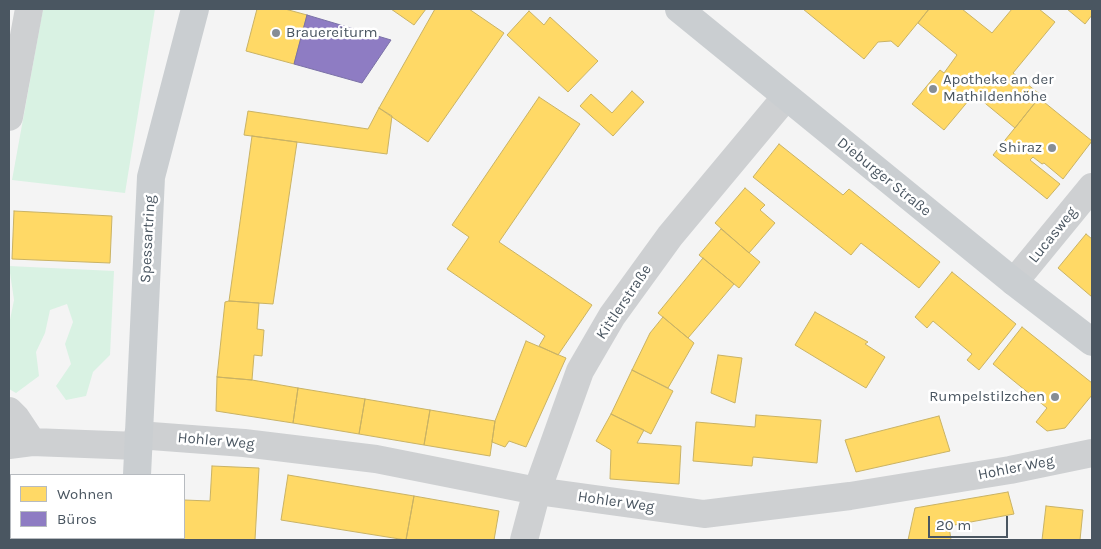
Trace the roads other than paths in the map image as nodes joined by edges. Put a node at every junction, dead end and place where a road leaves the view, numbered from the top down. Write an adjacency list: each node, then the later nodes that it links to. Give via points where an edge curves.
1 (29, 9): 5 (street)
2 (195, 9): 10 (main road, Spessartring, via 152,177)
3 (679, 9): 4 (main road, Dieburger Straße)
4 (785, 98): 7 (main road, Dieburger Straße); 14 (street, Kittlerstraße, via 670,236 612,316 580,371)
5 (9, 117)
6 (1092, 187): 7 (street, Lucasweg)
7 (1014, 282): 8 (main road, Dieburger Straße)
8 (1092, 342)
9 (9, 411): 11 (street, via 16,418)
10 (138, 440): 11 (street, Hohler Weg); 13 (main road, Spessartring); 14 (street, Hohler Weg, via 244,443 376,460)
11 (20, 444)
12 (1092, 453): 14 (street, Hohler Weg, via 850,496 704,514)
13 (137, 474)
14 (537, 491): 15 (street, Kittlerstraße)
15 (524, 540)

